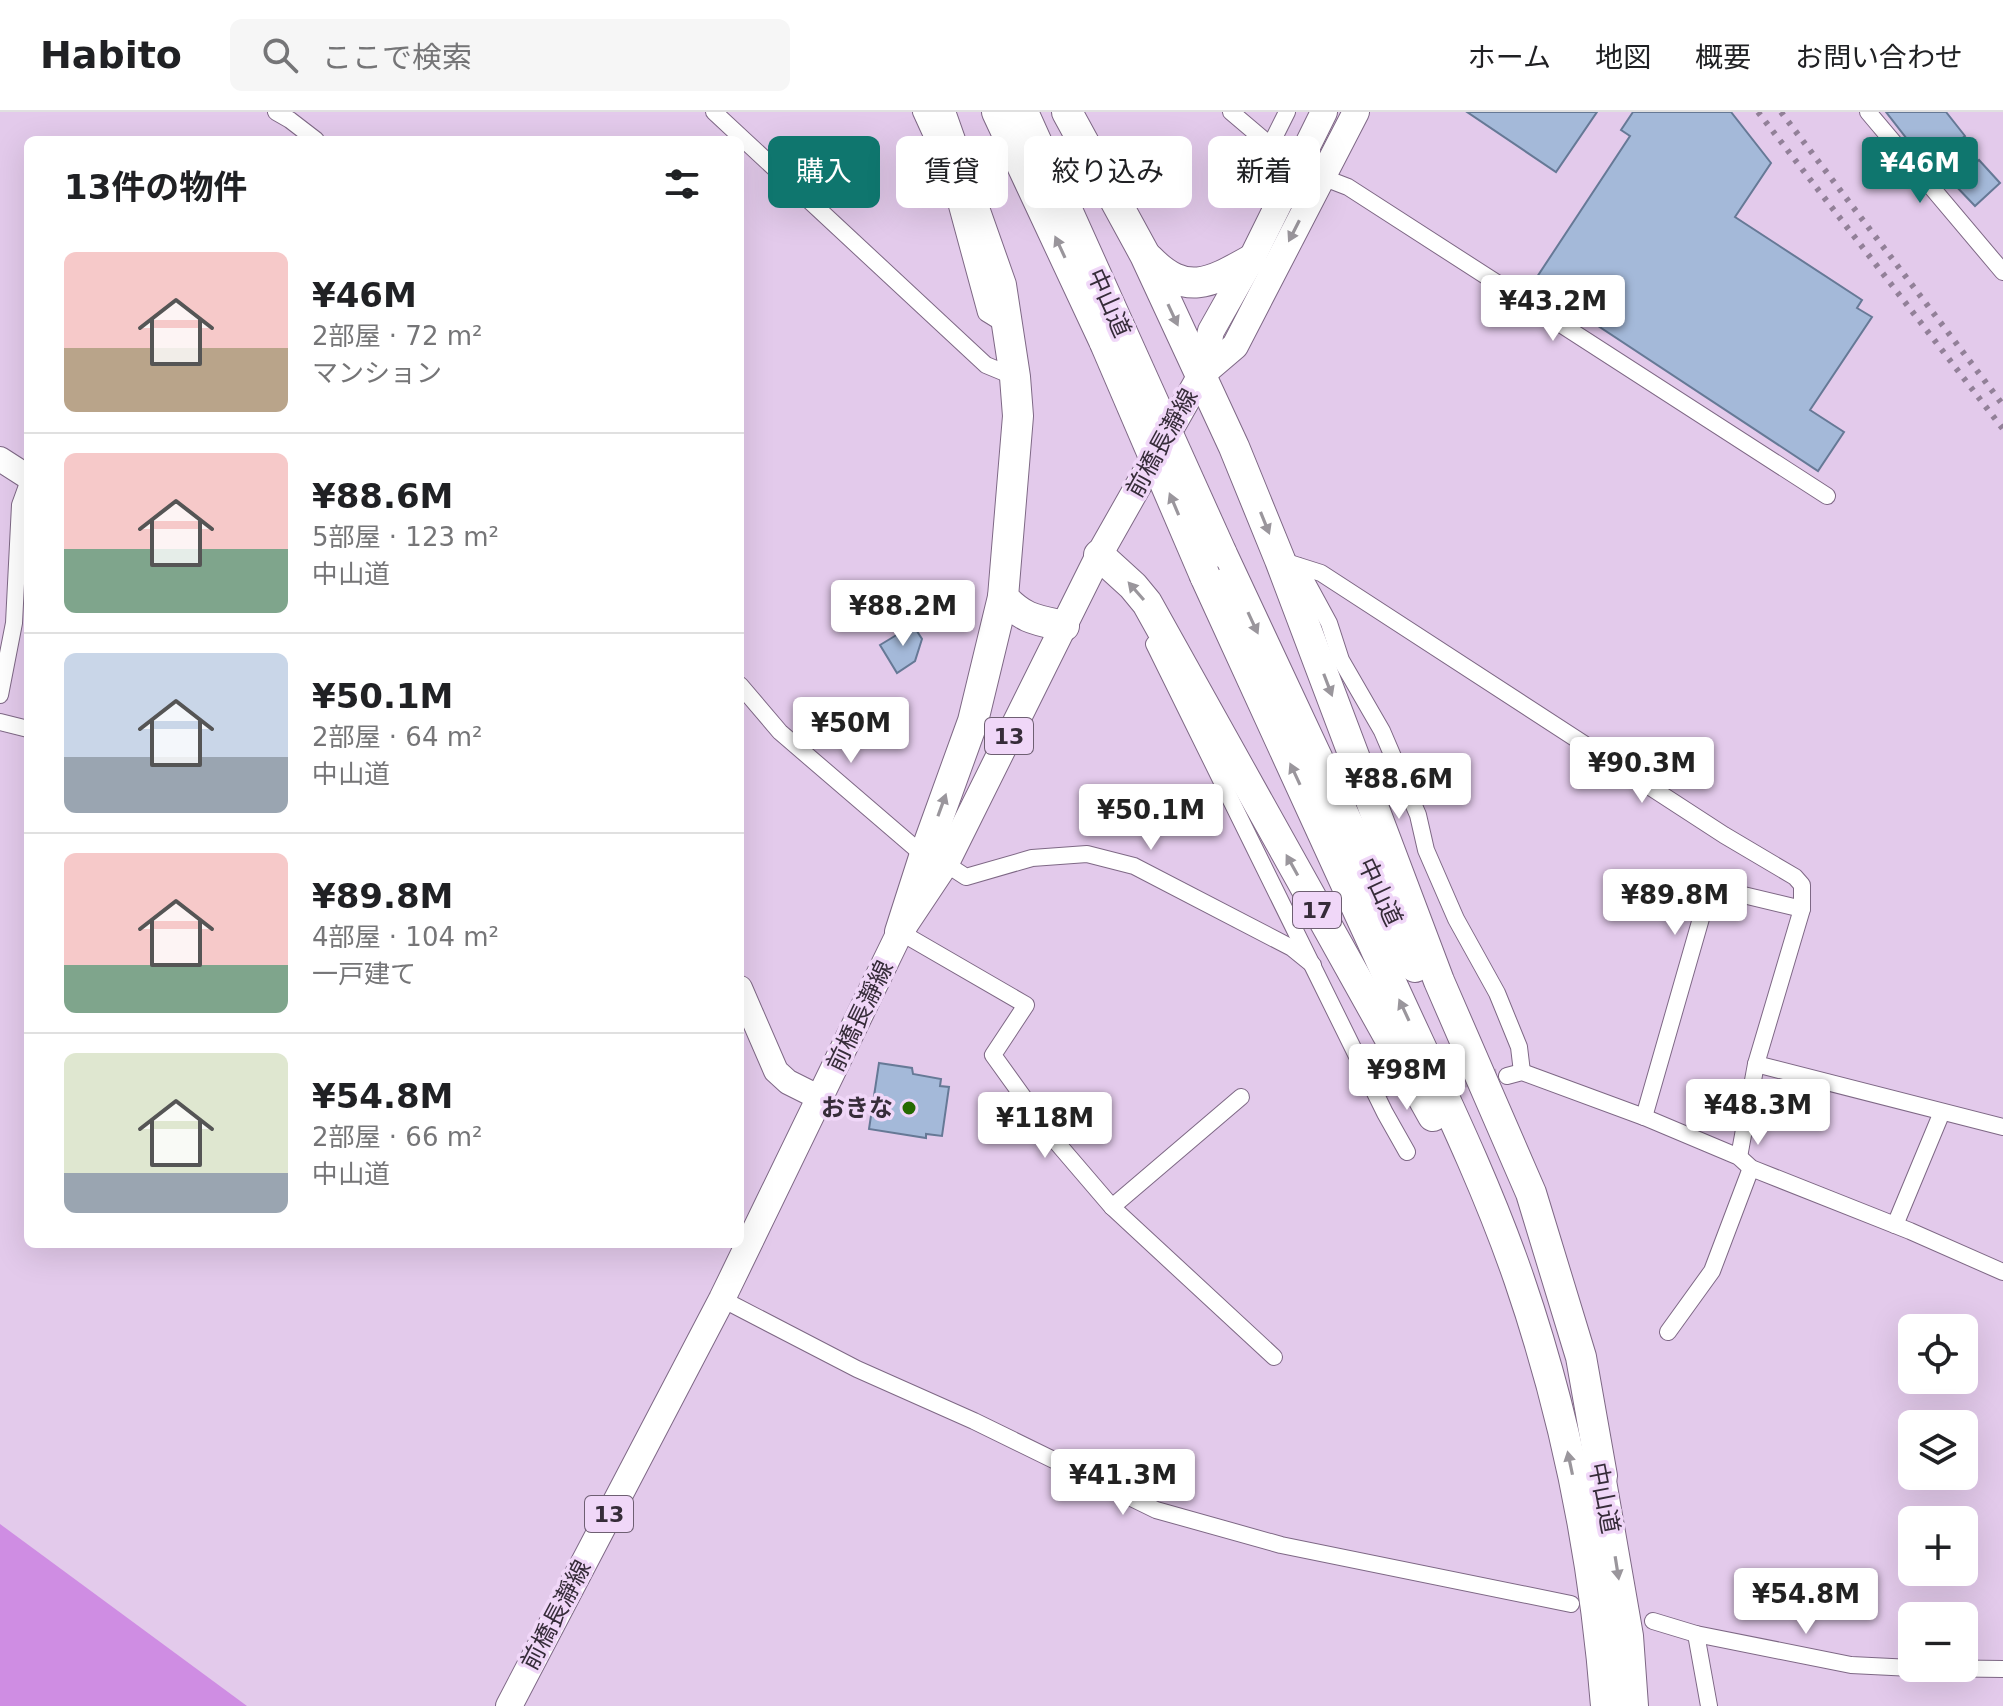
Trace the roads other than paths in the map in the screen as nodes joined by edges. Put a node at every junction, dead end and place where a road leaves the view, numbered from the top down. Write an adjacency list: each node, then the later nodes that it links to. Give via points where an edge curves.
1 (276, 112): 13 (street)
2 (714, 112): 14 (street)
3 (921, 112): 24 (street, via 944,163 986,313)
4 (940, 112): 24 (highway, via 1001,285)
5 (997, 112): 25 (highway, 中山道 / 17, one-way to 5)
6 (1023, 112): 25 (highway, 中山道 / 17)
7 (1067, 112): 21 (highway, 17)
8 (1231, 112): 15 (street)
9 (1287, 112): 16 (street)
10 (1324, 112): 17 (main road, 前橋長瀞線 / 13)
11 (1356, 112): 19 (main road, 前橋長瀞線 / 13)
12 (1868, 112): 23 (street)
13 (311, 136)
14 (740, 136)
15 (1259, 136)
16 (1275, 136)
17 (1312, 136)
18 (744, 140): 27 (street, via 986,365)
19 (1322, 177): 26 (main road, 前橋長瀞線 / 13, one-way to 26, via 1235,346); 31 (street, via 1348,187)
20 (1276, 208): 22 (main road, 前橋長瀞線 / 13)
21 (1145, 255): 22 (highway, via 1160,271 1186,283 1217,279); 26 (highway, 17, one-way to 26)
22 (1251, 260): 26 (main road, 前橋長瀞線 / 13, via 1211,331)
23 (2003, 272)
24 (1007, 326): 27 (highway)
25 (1113, 336): 34 (highway, 中山道 / 17, bridge)
26 (1201, 375): 32 (main road, 前橋長瀞線 / 13); 33 (highway, 17, one-way to 33)
27 (1015, 377): 35 (highway, via 1018,416)
28 (0, 459): 29 (main road)
29 (24, 474)
30 (24, 494): 39 (street, via 14,623)
31 (1827, 496)
32 (1099, 555): 36 (main road, 前橋長瀞線 / 13); 60 (highway, 17, one-way to 32, via 1147,603)
33 (1289, 563): 43 (street, via 1321,573 1795,877 1802,885); 53 (street, via 1329,623 1341,660 1382,731 1418,815 1426,850 1519,1047 1514,1074); 64 (highway, 17, one-way to 64, via 1439,981 1531,1193 1581,1357)
34 (1213, 564): 60 (highway, 中山道 / 17, one-way to 34); 64 (highway, 中山道 / 17, one-way to 64, via 1425,989 1479,1112 1543,1280)
35 (1003, 597): 36 (highway, via 1029,619); 42 (highway, one-way to 35)
36 (1064, 626): 42 (main road, 前橋長瀞線 / 13)
37 (1150, 636): 45 (street)
38 (744, 690): 42 (street, via 780,732 915,848)
39 (0, 695)
40 (0, 722): 41 (street)
41 (24, 728)
42 (936, 857): 44 (highway); 45 (street, via 966,877 1032,858 1087,854 1134,866 1292,948)
43 (1802, 909): 47 (street); 53 (street, via 1710,887)
44 (900, 932): 51 (main road, 前橋長瀞線 / 13); 57 (street, via 1026,1005 993,1055 1052,1137)
45 (1313, 965): 49 (street)
46 (744, 997): 51 (main road, via 776,1071)
47 (1756, 1064): 52 (street); 56 (street)
48 (1399, 1085): 49 (street)
49 (1374, 1090): 55 (street)
50 (1241, 1097): 57 (street)
51 (820, 1098): 61 (main road, 前橋長瀞線 / 13)
52 (1942, 1112): 54 (street); 58 (street)
53 (1644, 1117): 56 (street)
54 (2003, 1127)
55 (1407, 1152)
56 (1745, 1162): 58 (street); 62 (street, via 1712,1271)
57 (1112, 1207): 63 (street)
58 (1895, 1225): 59 (street)
59 (2003, 1272)
60 (1519, 1277): 72 (highway, 中山道 / 17, one-way to 60, via 1586,1536)
61 (716, 1310): 65 (street, via 974,1421 1156,1510 1281,1545); 71 (main road, 前橋長瀞線 / 13)
62 (1668, 1332)
63 (1274, 1357)
64 (1602, 1476): 73 (highway, 中山道 / 17, one-way to 73, via 1628,1636)
65 (1571, 1604)
66 (1653, 1621): 67 (street)
67 (1696, 1634): 68 (street, via 1851,1665); 74 (street)
68 (1898, 1667)
69 (1978, 1669): 70 (street)
70 (2003, 1669)
71 (509, 1706)
72 (1606, 1706)
73 (1633, 1706)
74 (1709, 1706)

